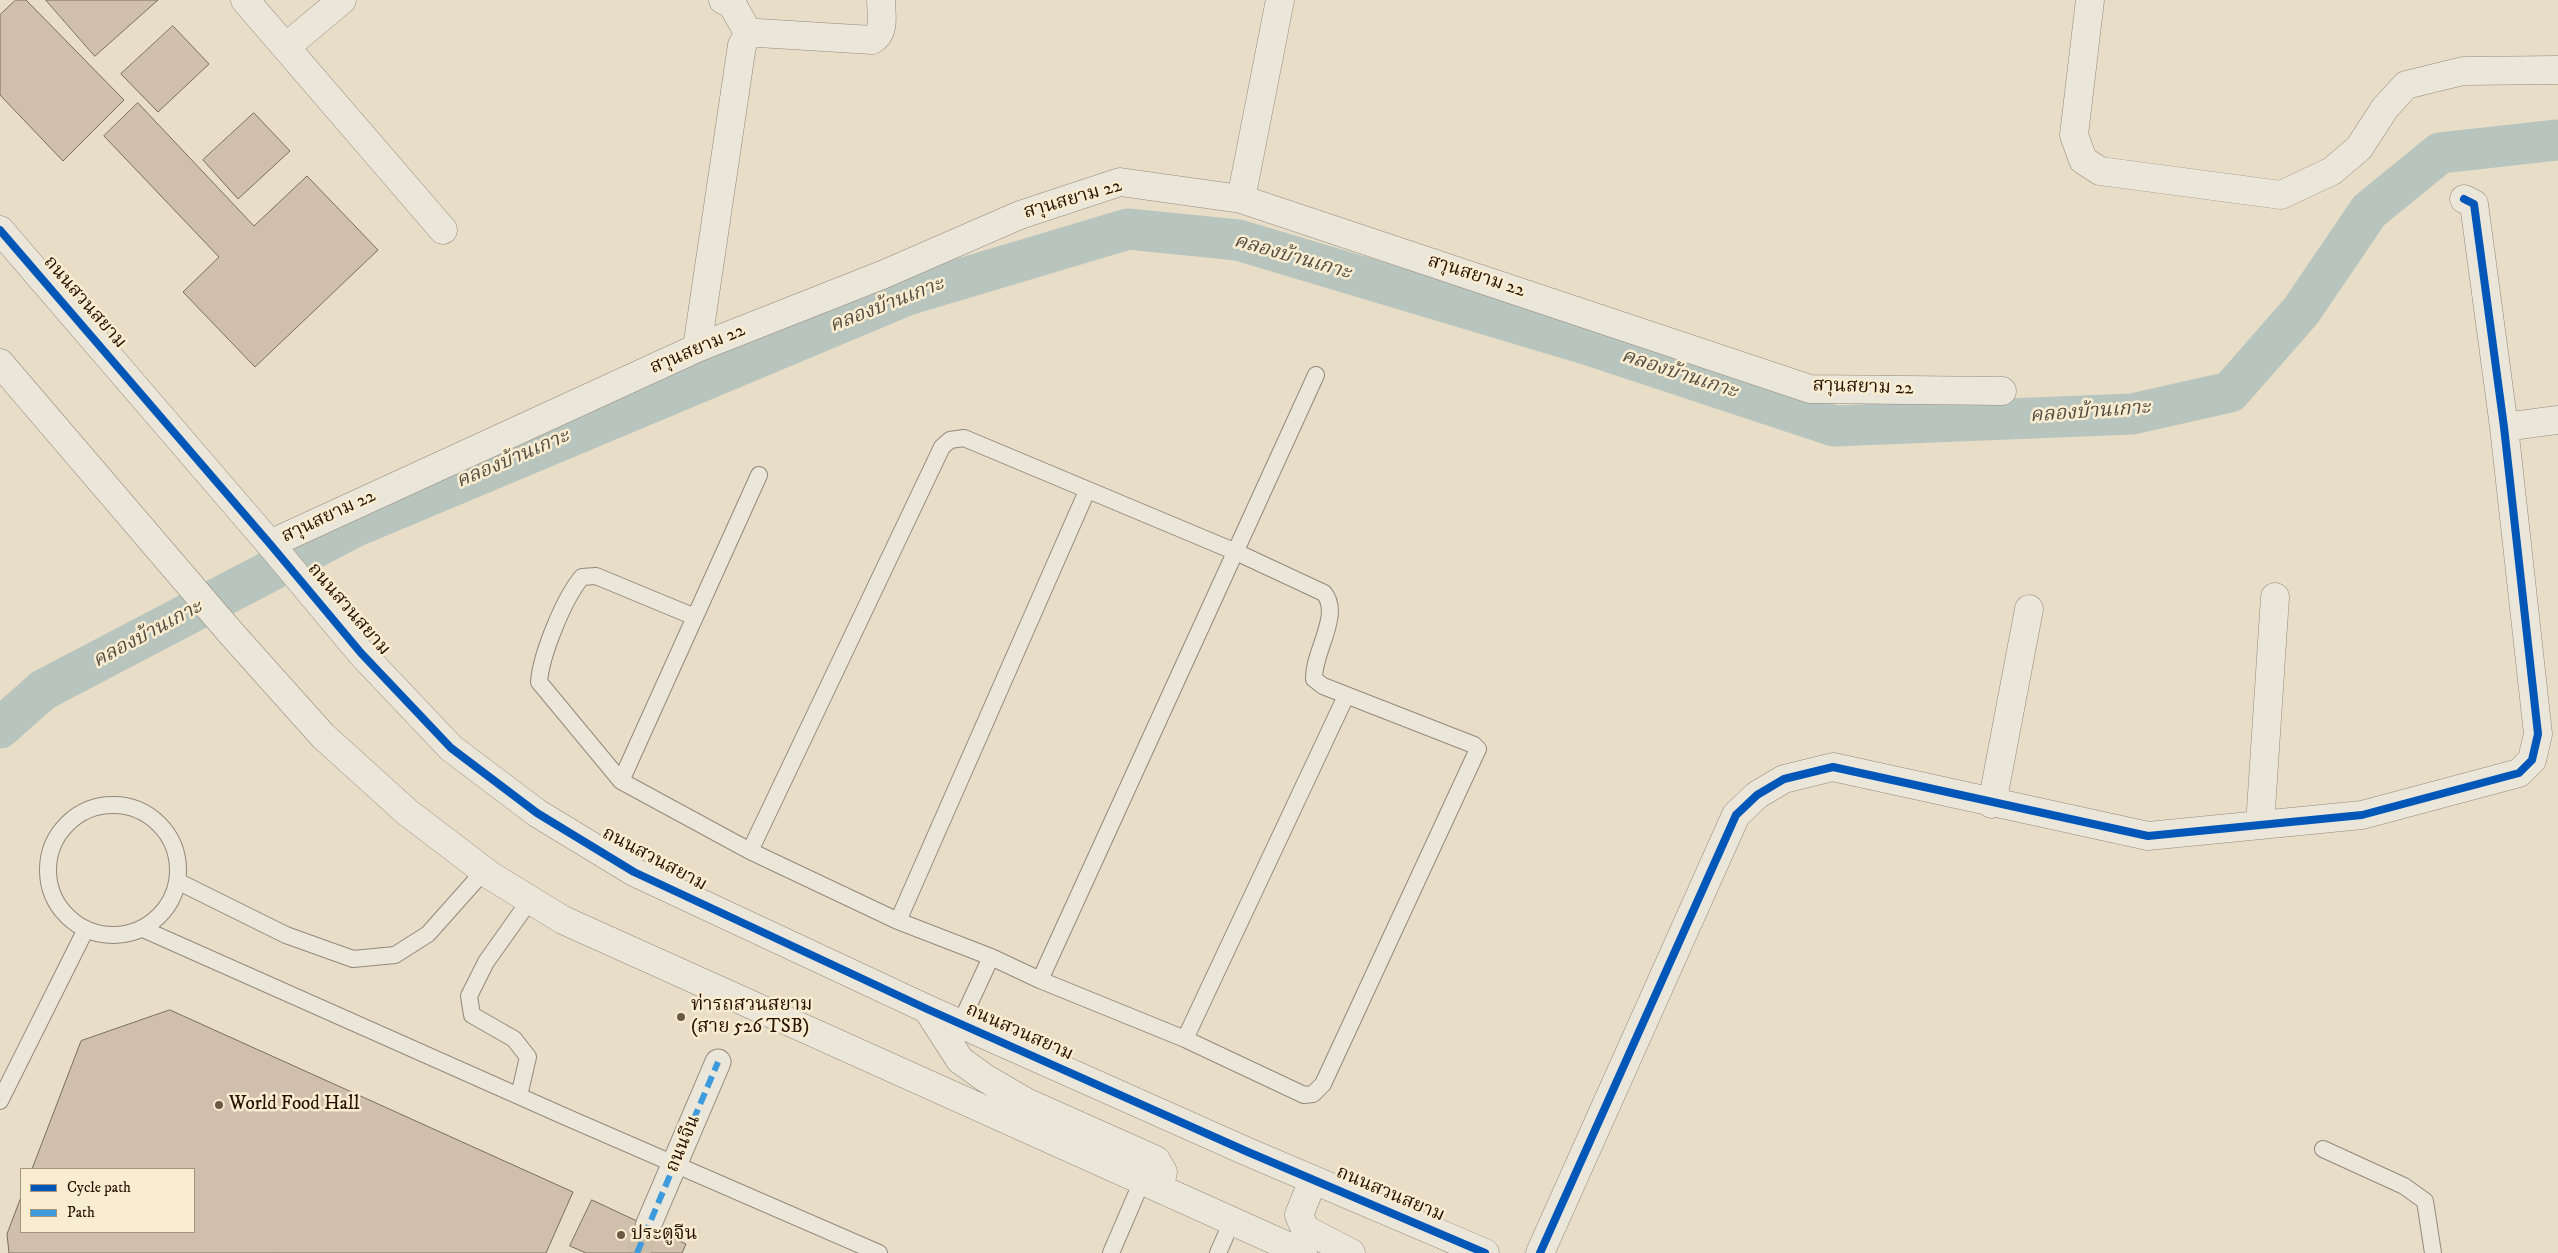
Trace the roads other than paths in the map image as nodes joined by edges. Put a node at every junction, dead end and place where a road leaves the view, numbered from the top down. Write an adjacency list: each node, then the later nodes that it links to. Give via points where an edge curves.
1 (245, 0): 8 (street)
2 (342, 0): 8 (street)
3 (723, 0): 7 (street, via 732,4)
4 (881, 0): 7 (street, via 882,28 872,40)
5 (1280, 0): 10 (street)
6 (2090, 0): 9 (street, via 2074,134 2083,160 2100,171 2281,195 2332,171 2359,148 2385,108 2406,85 2463,71)
7 (749, 34): 14 (street, via 742,45)
8 (286, 47): 13 (street)
9 (2558, 70)
10 (1241, 198): 14 (street, สาุนสยาม 22, via 1120,182 1020,215 882,275); 17 (street, สาุนสยาม 22, via 1810,389)
11 (2464, 199): 19 (street, via 2474,204)
12 (0, 230): 22 (street, ถนนสวนสยาม)
13 (443, 230)
14 (697, 348): 22 (street, สาุนสยาม 22)
15 (0, 363): 32 (street, via 323,736 408,812)
16 (1316, 375): 23 (lane)
17 (2002, 391)
18 (2558, 420): 19 (street)
19 (2504, 427): 30 (street, via 2538,734 2532,760 2518,773 2362,815)
20 (759, 475): 26 (lane)
21 (1087, 491): 23 (lane); 31 (lane, via 964,438 950,440 942,448); 35 (lane)
22 (270, 544): 40 (street, ถนนสวนสยาม, via 362,653 452,748 537,813 634,872)
23 (1236, 552): 27 (lane, via 1327,596 1331,612 1313,666 1314,679); 39 (lane)
24 (2275, 597): 30 (street)
25 (2029, 609): 29 (street)
26 (695, 617): 28 (lane); 28 (lane, via 596,576 582,578 573,588 541,663 539,682)
27 (1346, 696): 42 (lane); 42 (lane, via 1478,749 1323,1084 1313,1094 1304,1095)
28 (621, 781): 31 (lane)
29 (1992, 804): 30 (street, via 2148,836); 58 (street, via 1833,768 1784,779 1757,795 1736,815)
30 (2260, 825)
31 (750, 851): 35 (lane)
32 (484, 871): 33 (lane, via 428,934 395,955 353,959 286,935); 34 (street)
33 (177, 881): 36 (lane, via 171,900 160,916); 37 (lane, via 178,860 171,839 157,822 138,810 116,805 94,807 74,818 58,834 49,855 47,878 53,900 67,918)
34 (530, 900): 44 (lane, via 486,962 469,996 472,1015 514,1039 528,1058); 49 (street, via 563,920)
35 (898, 921): 38 (lane)
36 (143, 928): 37 (lane, via 124,935 104,936); 44 (lane)
37 (85, 930): 45 (lane)
38 (991, 957): 39 (lane); 41 (lane)
39 (1040, 980): 42 (lane)
40 (928, 1009): 41 (street, ถนนสวนสยาม); 49 (street, via 960,1060 985,1078 1026,1102 1156,1160 1163,1172)
41 (960, 1024): 48 (street, ถนนสวนสยาม)
42 (1185, 1039)
43 (718, 1062): 47 (street, ถนนจีน)
44 (518, 1096): 47 (lane)
45 (0, 1101)
46 (2323, 1149): 59 (lane, via 2404,1186 2425,1201)
47 (676, 1165): 51 (street, ถนนจีน); 52 (lane)
48 (1312, 1180): 56 (street, via 1299,1215 1305,1229); 57 (street, ถนนสวนสยาม)
49 (1151, 1185): 50 (street); 53 (lane)
50 (1232, 1221): 54 (lane); 55 (street)
51 (648, 1226)
52 (879, 1253)
53 (1111, 1253)
54 (1218, 1253)
55 (1303, 1253)
56 (1351, 1253)
57 (1485, 1253)
58 (1540, 1253)
59 (2433, 1253)

